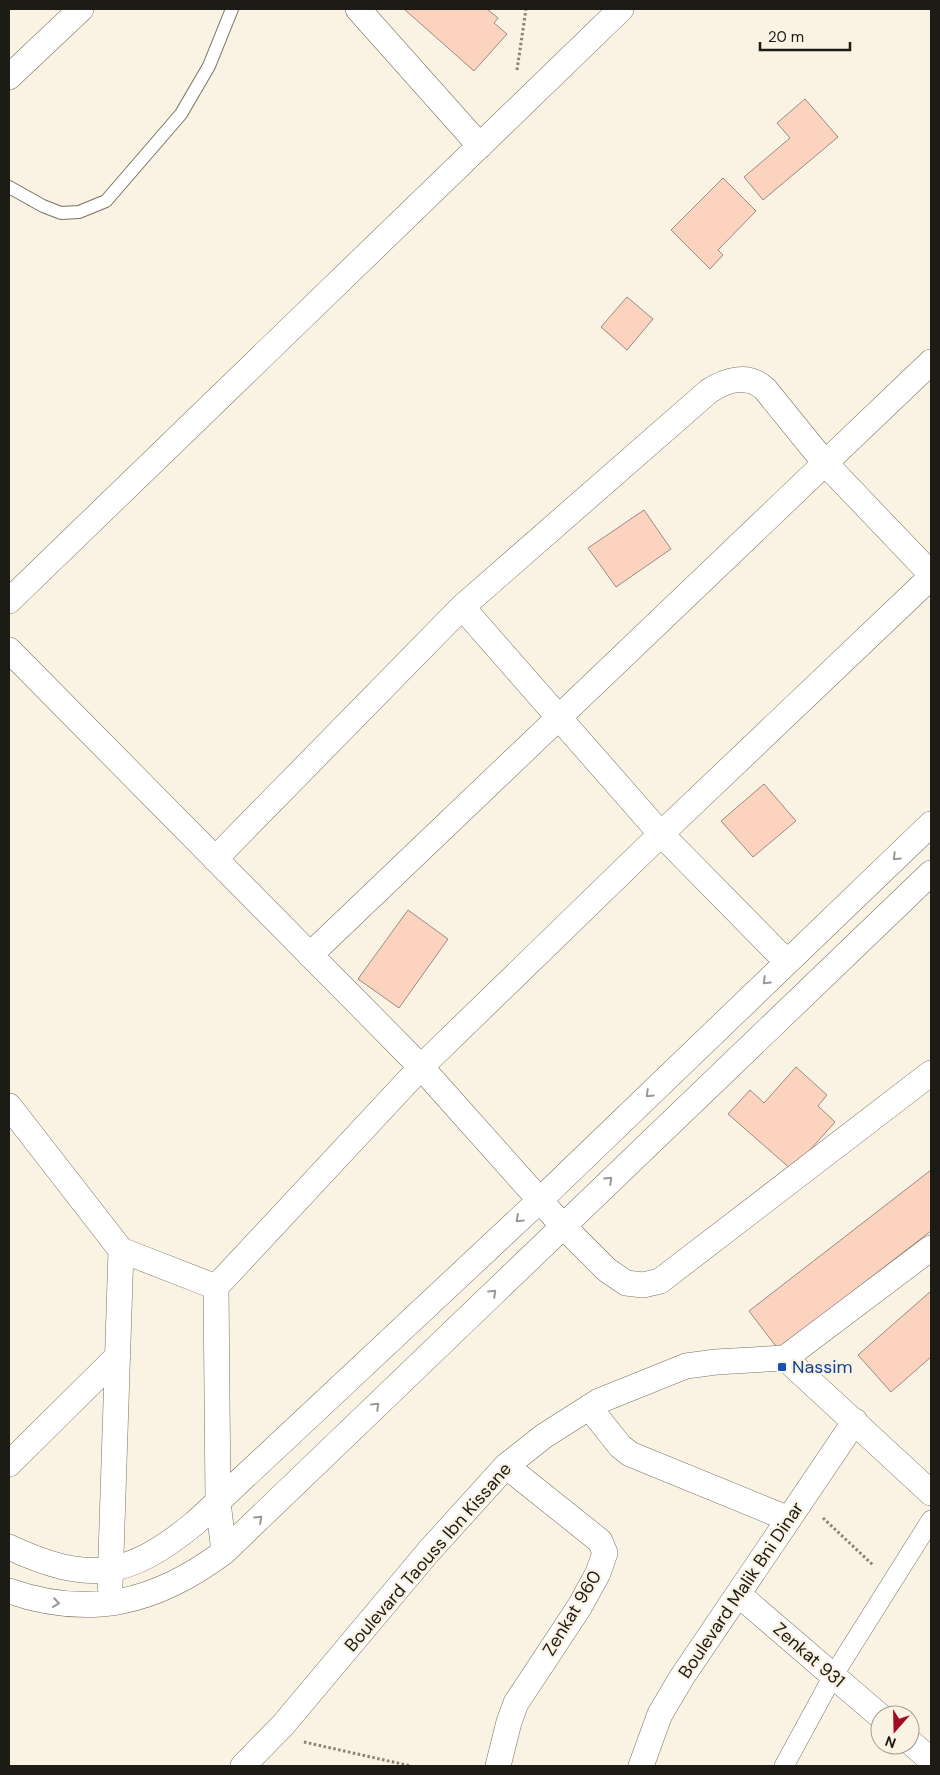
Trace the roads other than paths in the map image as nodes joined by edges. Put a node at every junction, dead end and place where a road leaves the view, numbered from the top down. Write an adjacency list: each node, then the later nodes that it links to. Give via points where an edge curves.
1 (81, 9): 5 (street)
2 (232, 9): 7 (lane, via 209,66 181,114 106,201 78,212 61,213)
3 (358, 9): 6 (street)
4 (621, 9): 6 (street)
5 (9, 77)
6 (480, 146): 11 (street)
7 (9, 186)
8 (931, 362): 9 (street)
9 (825, 463): 10 (street); 12 (street, via 759,383 749,380 724,382 709,391); 14 (street)
10 (931, 576): 16 (street)
11 (9, 601)
12 (462, 607): 14 (street); 17 (street)
13 (9, 650): 17 (street)
14 (560, 717): 16 (street); 19 (street)
15 (931, 824): 20 (street, one-way to 20)
16 (661, 834): 20 (street); 21 (street)
17 (215, 859): 19 (street)
18 (931, 873): 25 (street, one-way to 18)
19 (310, 955): 21 (street)
20 (786, 961): 24 (street, one-way to 24)
21 (421, 1067): 24 (street); 28 (street)
22 (931, 1073): 25 (street, via 660,1281 643,1286 619,1280)
23 (9, 1106): 27 (street)
24 (540, 1200): 25 (street); 36 (street, one-way to 36)
25 (562, 1225): 40 (street, one-way to 25)
26 (931, 1248): 30 (street)
27 (121, 1250): 28 (street); 29 (street)
28 (216, 1287): 36 (street)
29 (118, 1356): 33 (street); 41 (street)
30 (785, 1358): 31 (street, Boulevard Taouss Ibn Kissane, via 686,1366); 32 (street)
31 (589, 1407): 34 (street, Boulevard Taouss Ibn Kissane); 37 (street, via 630,1454)
32 (855, 1421): 35 (street); 37 (street, Boulevard Malik Bni Dinar)
33 (9, 1464)
34 (506, 1466): 49 (street, Boulevard Taouss Ibn Kissane, via 429,1551 277,1732); 50 (street, Zenkat 960, via 600,1541 605,1553 580,1606 516,1703)
35 (931, 1493)
36 (218, 1502): 40 (street); 41 (street, via 160,1550)
37 (796, 1509): 43 (street, Boulevard Malik Bni Dinar)
38 (931, 1520): 45 (street)
39 (9, 1547): 41 (street, via 38,1561 76,1569)
40 (224, 1552): 44 (street, via 157,1592 127,1602)
41 (110, 1571): 44 (street)
42 (9, 1591): 44 (street, one-way to 44, via 63,1604)
43 (738, 1594): 45 (street, Zenkat 931); 51 (street, Boulevard Malik Bni Dinar, via 660,1714)
44 (111, 1603)
45 (833, 1676): 46 (street, Zenkat 931); 52 (street)
46 (870, 1707)
47 (920, 1751): 48 (street)
48 (931, 1760)
49 (243, 1766)
50 (498, 1766)
51 (641, 1766)
52 (784, 1766)

